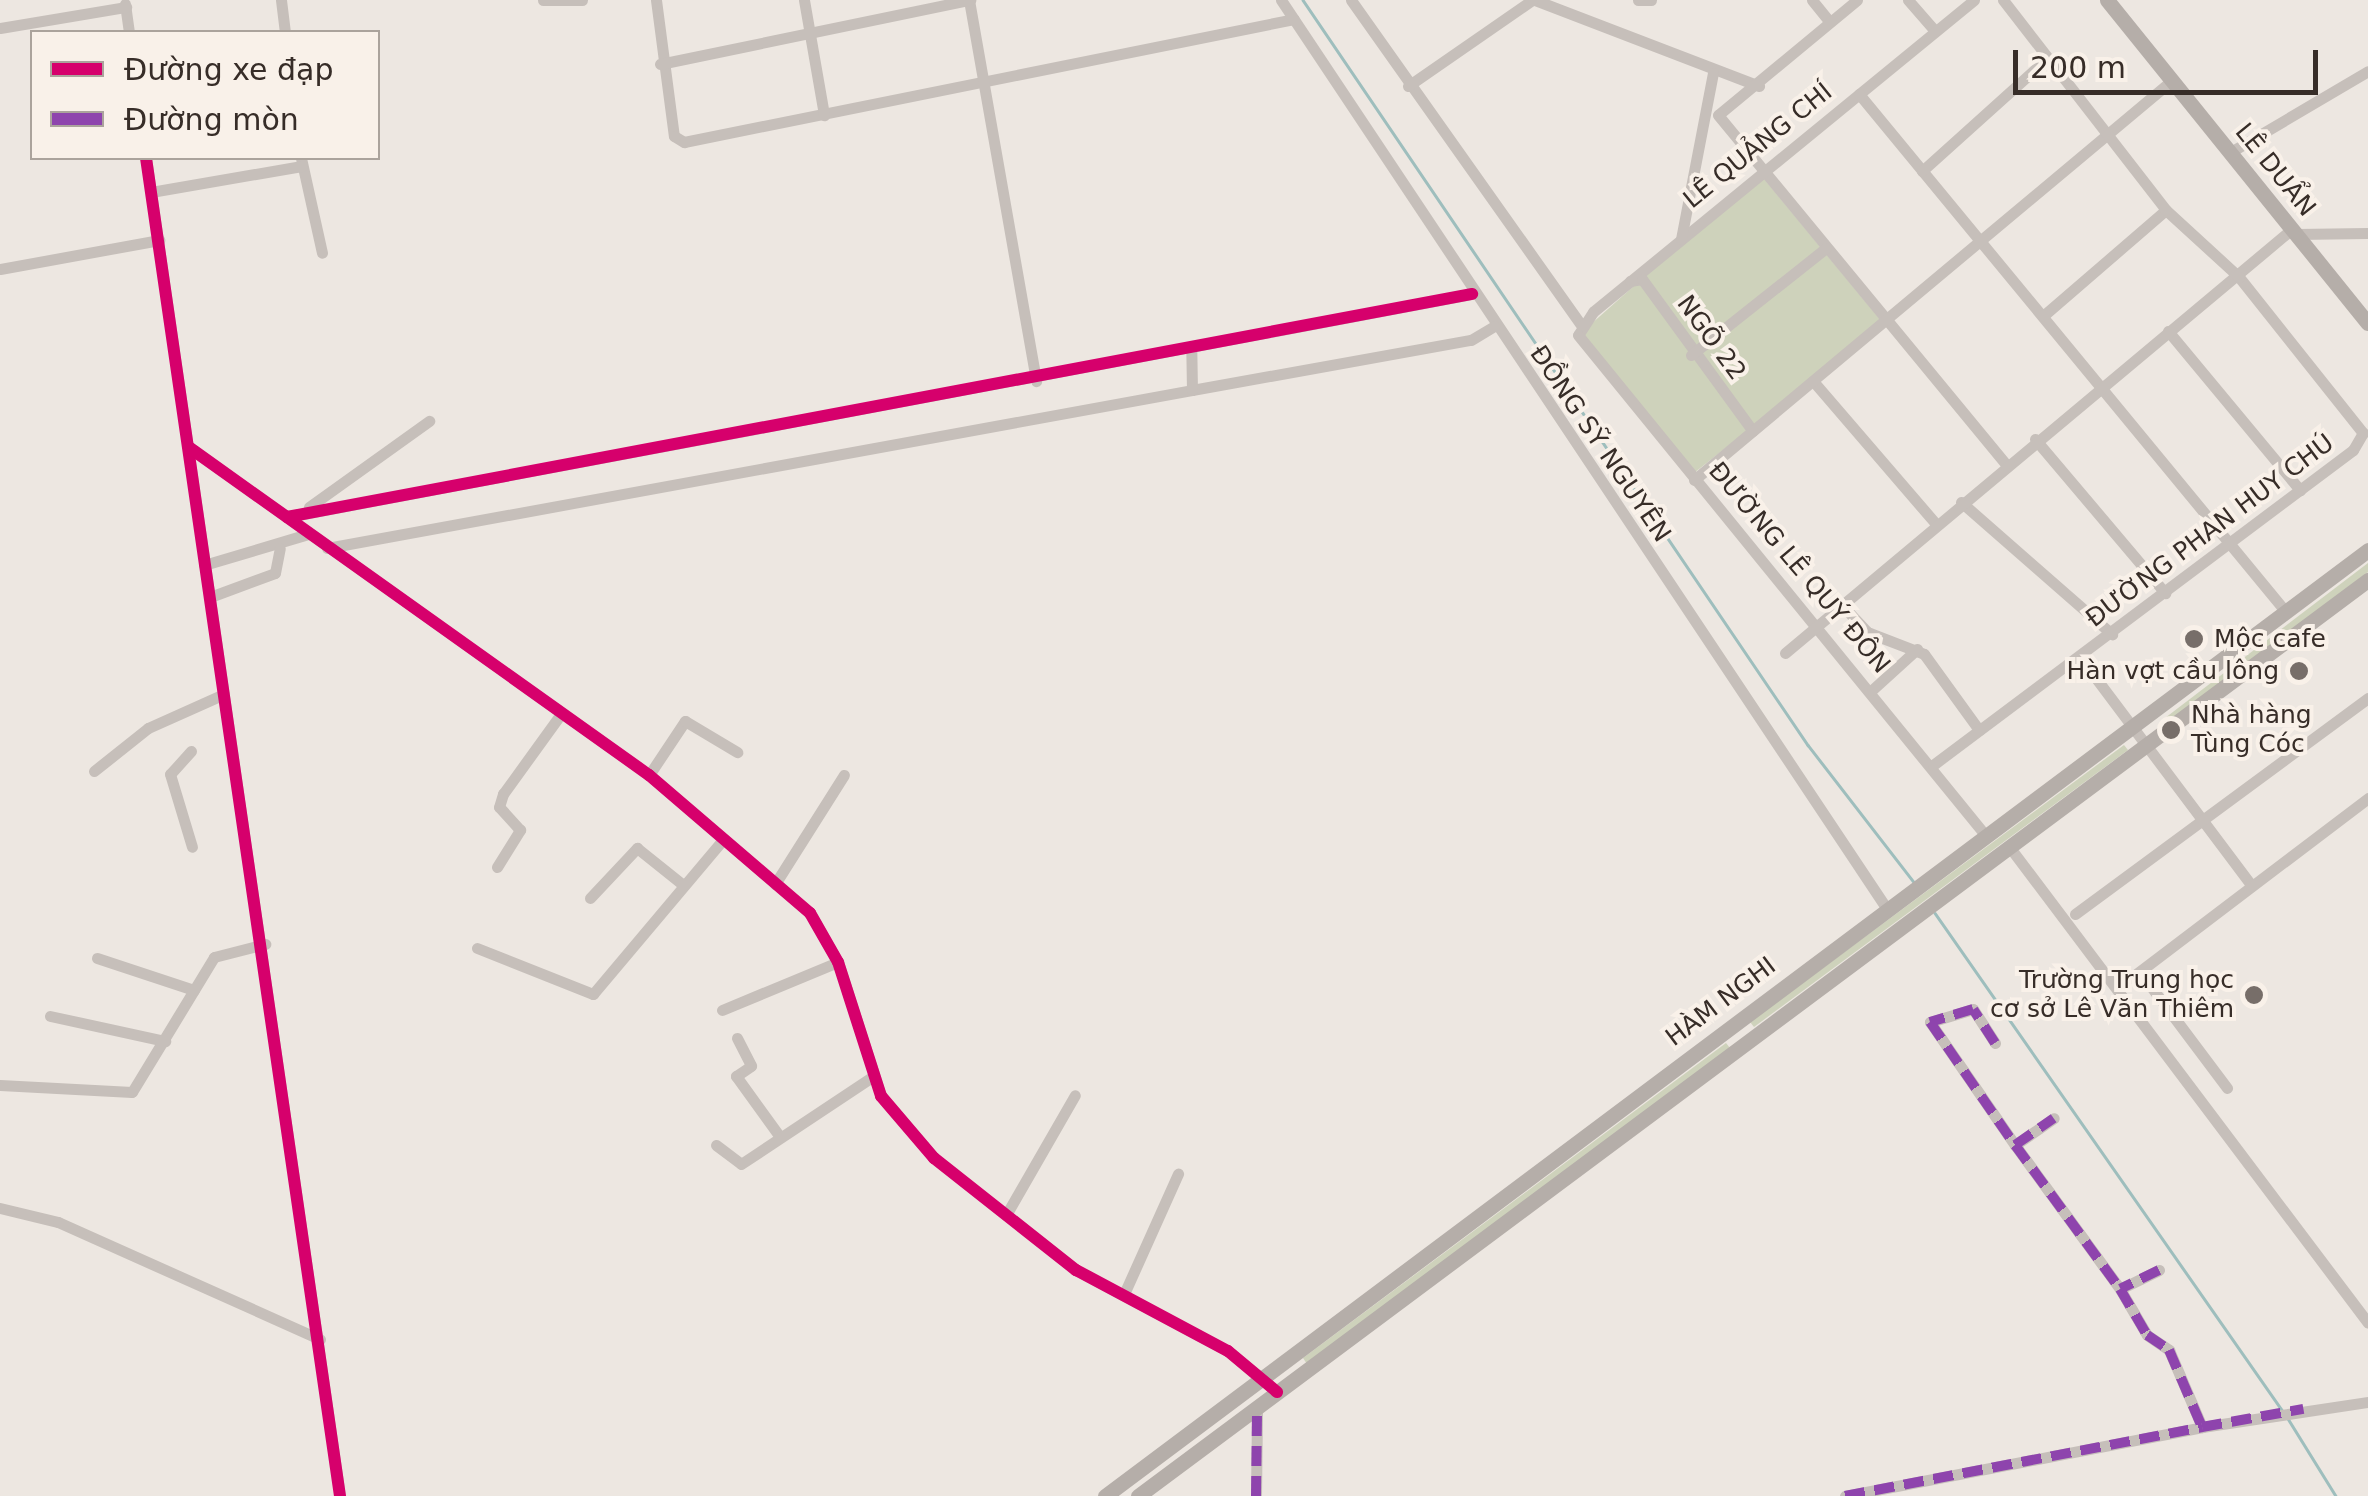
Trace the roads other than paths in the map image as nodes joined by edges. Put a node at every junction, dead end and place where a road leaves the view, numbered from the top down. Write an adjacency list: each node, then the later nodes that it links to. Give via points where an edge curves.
1 (281, 0): 23 (street)
2 (542, 0): 3 (street)
3 (582, 0)
4 (656, 0): 27 (street)
5 (804, 0): 25 (street)
6 (970, 0): 25 (street); 31 (street)
7 (1281, 0): 19 (street, ĐỒNG SỸ NGUYÊN)
8 (1351, 0): 32 (street, ĐƯỜNG LÊ QUÝ ĐÔN)
9 (1533, 0): 29 (street); 32 (street)
10 (1638, 0): 11 (street)
11 (1651, 0)
12 (1812, 0): 20 (street)
13 (1858, 0): 20 (street)
14 (1908, 0): 24 (street)
15 (1974, 0): 24 (street, LÊ QUẢNG CHÍ)
16 (2003, 0): 26 (street)
17 (2107, 0): 30 (main road, LÊ DUẨN)
18 (125, 4): 21 (street); 22 (street)
19 (1294, 19): 31 (street); 54 (street, ĐỒNG SỸ NGUYÊN)
20 (1830, 21): 33 (street)
21 (0, 28)
22 (130, 30)
23 (285, 30)
24 (1934, 31): 34 (street, LÊ QUẢNG CHÍ)
25 (808, 37): 27 (street); 35 (street)
26 (2044, 62): 36 (street); 40 (street)
27 (660, 64): 35 (street, via 674,136 684,142)
28 (2368, 71): 37 (street)
29 (1712, 73): 33 (street); 46 (street)
30 (2170, 82): 36 (street); 37 (main road, LÊ DUẨN)
31 (984, 85): 35 (street); 63 (street)
32 (1408, 86): 59 (street, ĐƯỜNG LÊ QUÝ ĐÔN)
33 (1758, 86): 41 (street, via 1718,115)
34 (1858, 94): 40 (street); 41 (street, LÊ QUẢNG CHÍ)
35 (824, 115)
36 (2105, 136): 43 (street); 48 (street)
37 (2228, 153): 44 (main road, LÊ DUẨN)
38 (146, 160): 42 (street)
39 (301, 162): 42 (street); 50 (street)
40 (1922, 171): 48 (street)
41 (1762, 172): 46 (street, LÊ QUẢNG CHÍ); 49 (street)
42 (151, 192): 47 (street)
43 (2166, 210): 52 (street); 55 (street)
44 (2294, 232): 45 (street); 52 (street); 57 (main road, LÊ DUẨN)
45 (2368, 233)
46 (1681, 238): 53 (street, LÊ QUẢNG CHÍ)
47 (159, 240): 51 (street); 70 (street)
48 (1982, 242): 55 (street); 56 (street)
49 (1826, 248): 56 (street); 62 (street)
50 (322, 253)
51 (0, 269)
52 (2238, 278): 60 (street); 73 (street, ĐƯỜNG PHAN HUY CHÚ, via 2362,433)
53 (1630, 281): 59 (street, LÊ QUẢNG CHÍ); 62 (street, NGÕ 22, via 1642,279)
54 (1472, 294): 58 (street, ĐỒNG SỸ NGUYÊN); 61 (street)
55 (2043, 316): 66 (street)
56 (1886, 320): 64 (street); 71 (street)
57 (2368, 322)
58 (1494, 326): 65 (street, via 1470,340); 118 (street, ĐỒNG SỸ NGUYÊN)
59 (1581, 328): 72 (street, ĐƯỜNG LÊ QUÝ ĐÔN, via 1584,349)
60 (2168, 331): 66 (street); 73 (street)
61 (1190, 351): 63 (street); 65 (street)
62 (1691, 355): 68 (street, NGÕ 22)
63 (1036, 381): 75 (street)
64 (1813, 381): 68 (street); 77 (street)
65 (1195, 384): 81 (street)
66 (2100, 386): 69 (street); 79 (street)
67 (429, 422): 75 (street)
68 (1753, 431): 72 (street)
69 (2035, 440): 71 (street); 85 (street)
70 (190, 448): 76 (street); 83 (street)
71 (2006, 464): 74 (street)
72 (1694, 480): 89 (street, ĐƯỜNG LÊ QUÝ ĐÔN)
73 (2300, 490): 79 (street, ĐƯỜNG PHAN HUY CHÚ)
74 (1961, 502): 77 (street); 90 (street)
75 (309, 507): 76 (street)
76 (287, 517): 78 (street)
77 (1936, 524): 87 (street)
78 (308, 534): 80 (street); 81 (street)
79 (2232, 542): 85 (street, ĐƯỜNG PHAN HUY CHÚ); 88 (street)
80 (280, 548): 83 (street); 86 (street, via 275,573)
81 (327, 548): 97 (street)
82 (2368, 550): 88 (main road, HÀM NGHI)
83 (204, 565): 86 (street)
84 (2368, 580): 100 (main road, HÀM NGHI)
85 (2165, 593): 90 (street, ĐƯỜNG PHAN HUY CHÚ)
86 (210, 598): 95 (street)
87 (1842, 605): 89 (street); 91 (street, via 1867,632)
88 (2286, 612): 98 (main road, HÀM NGHI)
89 (1818, 626): 92 (street); 94 (street, ĐƯỜNG LÊ QUÝ ĐÔN)
90 (2112, 634): 93 (street, ĐƯỜNG PHAN HUY CHÚ)
91 (1917, 649): 94 (street); 99 (street)
92 (1785, 653)
93 (2080, 658): 98 (street); 99 (street, ĐƯỜNG PHAN HUY CHÚ)
94 (1872, 690): 103 (street, ĐƯỜNG LÊ QUÝ ĐÔN)
95 (224, 694): 104 (street, via 148,728); 120 (street)
96 (2368, 698): 108 (street)
97 (561, 714): 105 (street); 113 (street, via 503,794 499,807 520,830)
98 (2132, 727): 100 (street); 109 (main road, HÀM NGHI)
99 (1979, 730): 103 (street, ĐƯỜNG PHAN HUY CHÚ)
100 (2148, 748): 108 (street); 112 (main road, HÀM NGHI)
101 (191, 751): 111 (street, via 170,774)
102 (737, 752): 105 (street, via 685,721)
103 (1932, 764): 109 (street, ĐƯỜNG LÊ QUÝ ĐÔN)
104 (94, 771)
105 (649, 775): 110 (street)
106 (844, 775): 115 (street)
107 (2368, 798): 116 (street)
108 (2206, 824): 116 (street); 119 (street)
109 (1986, 836): 118 (main road, HÀM NGHI)
110 (722, 841): 114 (street); 115 (street)
111 (192, 846)
112 (2010, 848): 144 (street); 147 (main road, HÀM NGHI)
113 (497, 866)
114 (682, 884): 117 (street, via 637,848); 121 (street, via 588,996)
115 (775, 884): 123 (street, via 810,913)
116 (2252, 886): 132 (street, via 2135,975)
117 (590, 898)
118 (1888, 909): 146 (main road, HÀM NGHI)
119 (2075, 914)
120 (265, 944): 124 (street, via 214,957); 145 (street)
121 (477, 948)
122 (97, 958): 124 (street)
123 (838, 962): 125 (street); 130 (street)
124 (194, 990): 128 (street)
125 (722, 1010)
126 (50, 1016): 128 (street)
127 (737, 1038): 135 (street, via 751,1066 736,1076)
128 (165, 1041): 131 (street, via 132,1092)
129 (1995, 1043): 137 (street, via 1973,1009 1930,1022)
130 (872, 1077): 135 (street); 140 (street, via 934,1158)
131 (0, 1085)
132 (2226, 1088)
133 (1075, 1095): 140 (street)
134 (2054, 1118): 137 (street)
135 (780, 1137): 136 (street, via 741,1164)
136 (716, 1145)
137 (2015, 1145): 142 (street)
138 (1178, 1174): 143 (street)
139 (0, 1208): 145 (street, via 58,1222)
140 (1006, 1215): 143 (street)
141 (2159, 1270): 142 (street)
142 (2120, 1289): 150 (street, via 2147,1335 2169,1350)
143 (1124, 1294): 146 (street)
144 (2368, 1324)
145 (320, 1339): 151 (street)
146 (1264, 1378): 147 (street); 152 (main road, HÀM NGHI)
147 (1277, 1392): 149 (main road, HÀM NGHI)
148 (2368, 1402): 150 (street)
149 (1256, 1408): 153 (main road, HÀM NGHI); 154 (street)
150 (2202, 1426): 155 (street)
151 (340, 1496)
152 (1105, 1496)
153 (1138, 1496)
154 (1256, 1496)
155 (1845, 1496)

